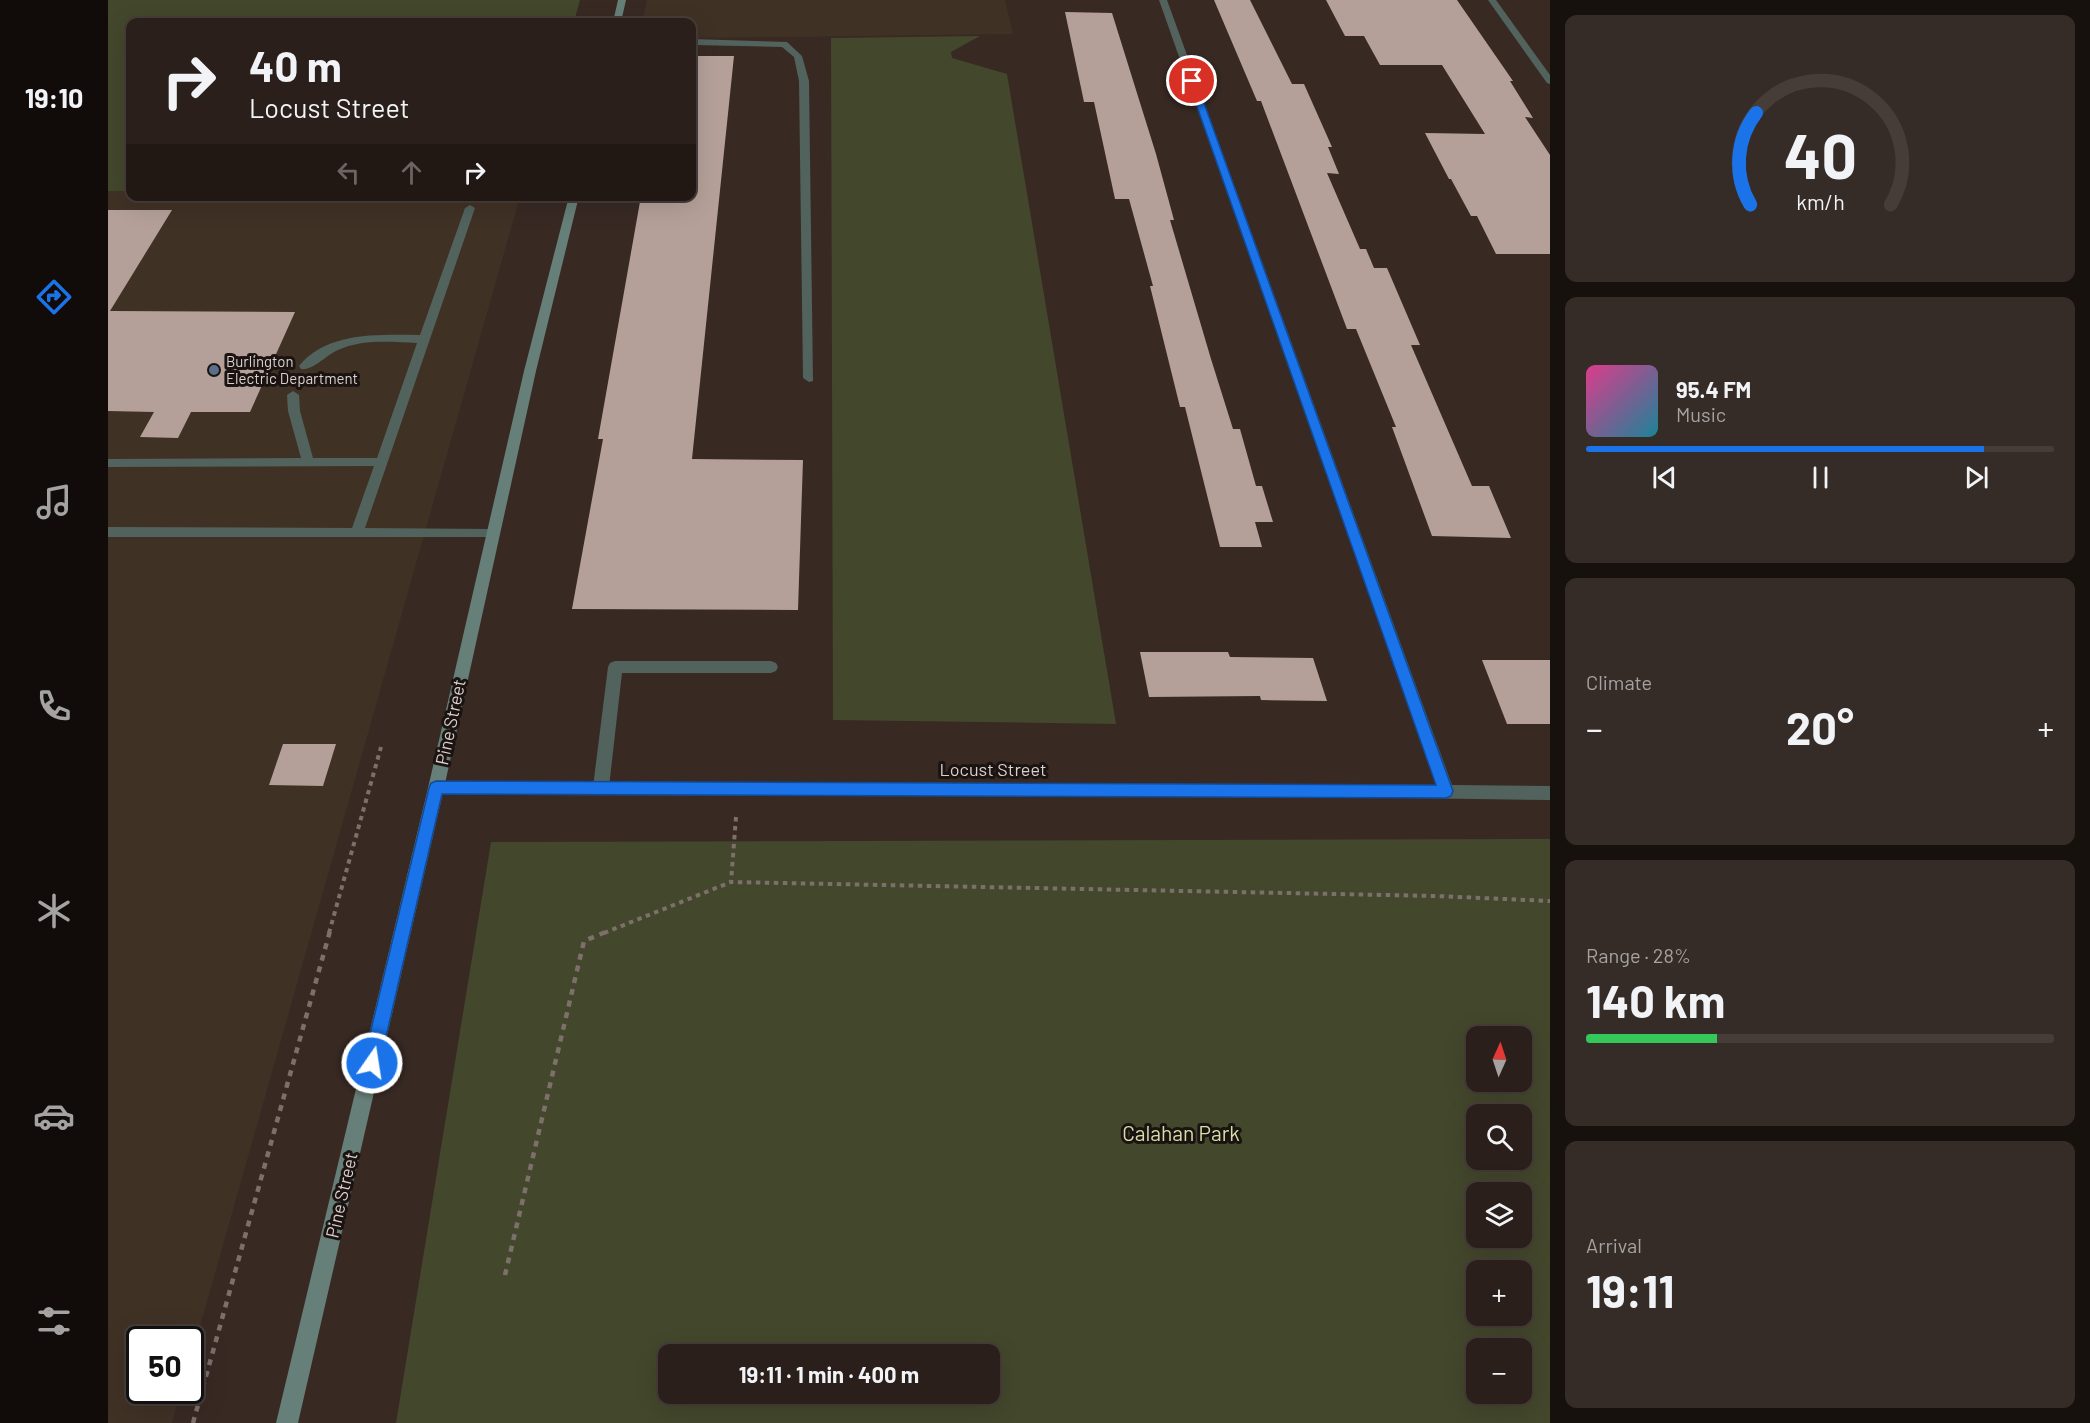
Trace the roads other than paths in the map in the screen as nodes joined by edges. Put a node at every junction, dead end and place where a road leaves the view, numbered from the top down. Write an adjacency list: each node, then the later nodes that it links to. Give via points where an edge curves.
1 (622, 0): 4 (main road)
2 (1163, 0): 22 (street)
3 (1492, 0): 6 (street)
4 (618, 18)
5 (696, 42): 11 (street, via 784,44 798,56 804,81)
6 (1550, 81)
7 (572, 201): 18 (main road, Pine Street)
8 (470, 208): 9 (street)
9 (424, 339): 10 (street, via 345,342); 14 (street)
10 (305, 366)
11 (810, 378)
12 (293, 395): 13 (street)
13 (308, 462): 14 (street); 15 (street)
14 (382, 462): 17 (street)
15 (108, 463)
16 (108, 532): 17 (street)
17 (357, 533): 18 (street)
18 (493, 534): 21 (main road, Pine Street)
19 (771, 667): 20 (street, via 615,667)
20 (600, 787): 21 (street, Locust Street); 22 (street, Locust Street)
21 (436, 788): 24 (main road, Pine Street)
22 (1446, 791): 23 (street, Locust Street)
23 (1550, 793)
24 (287, 1423)

